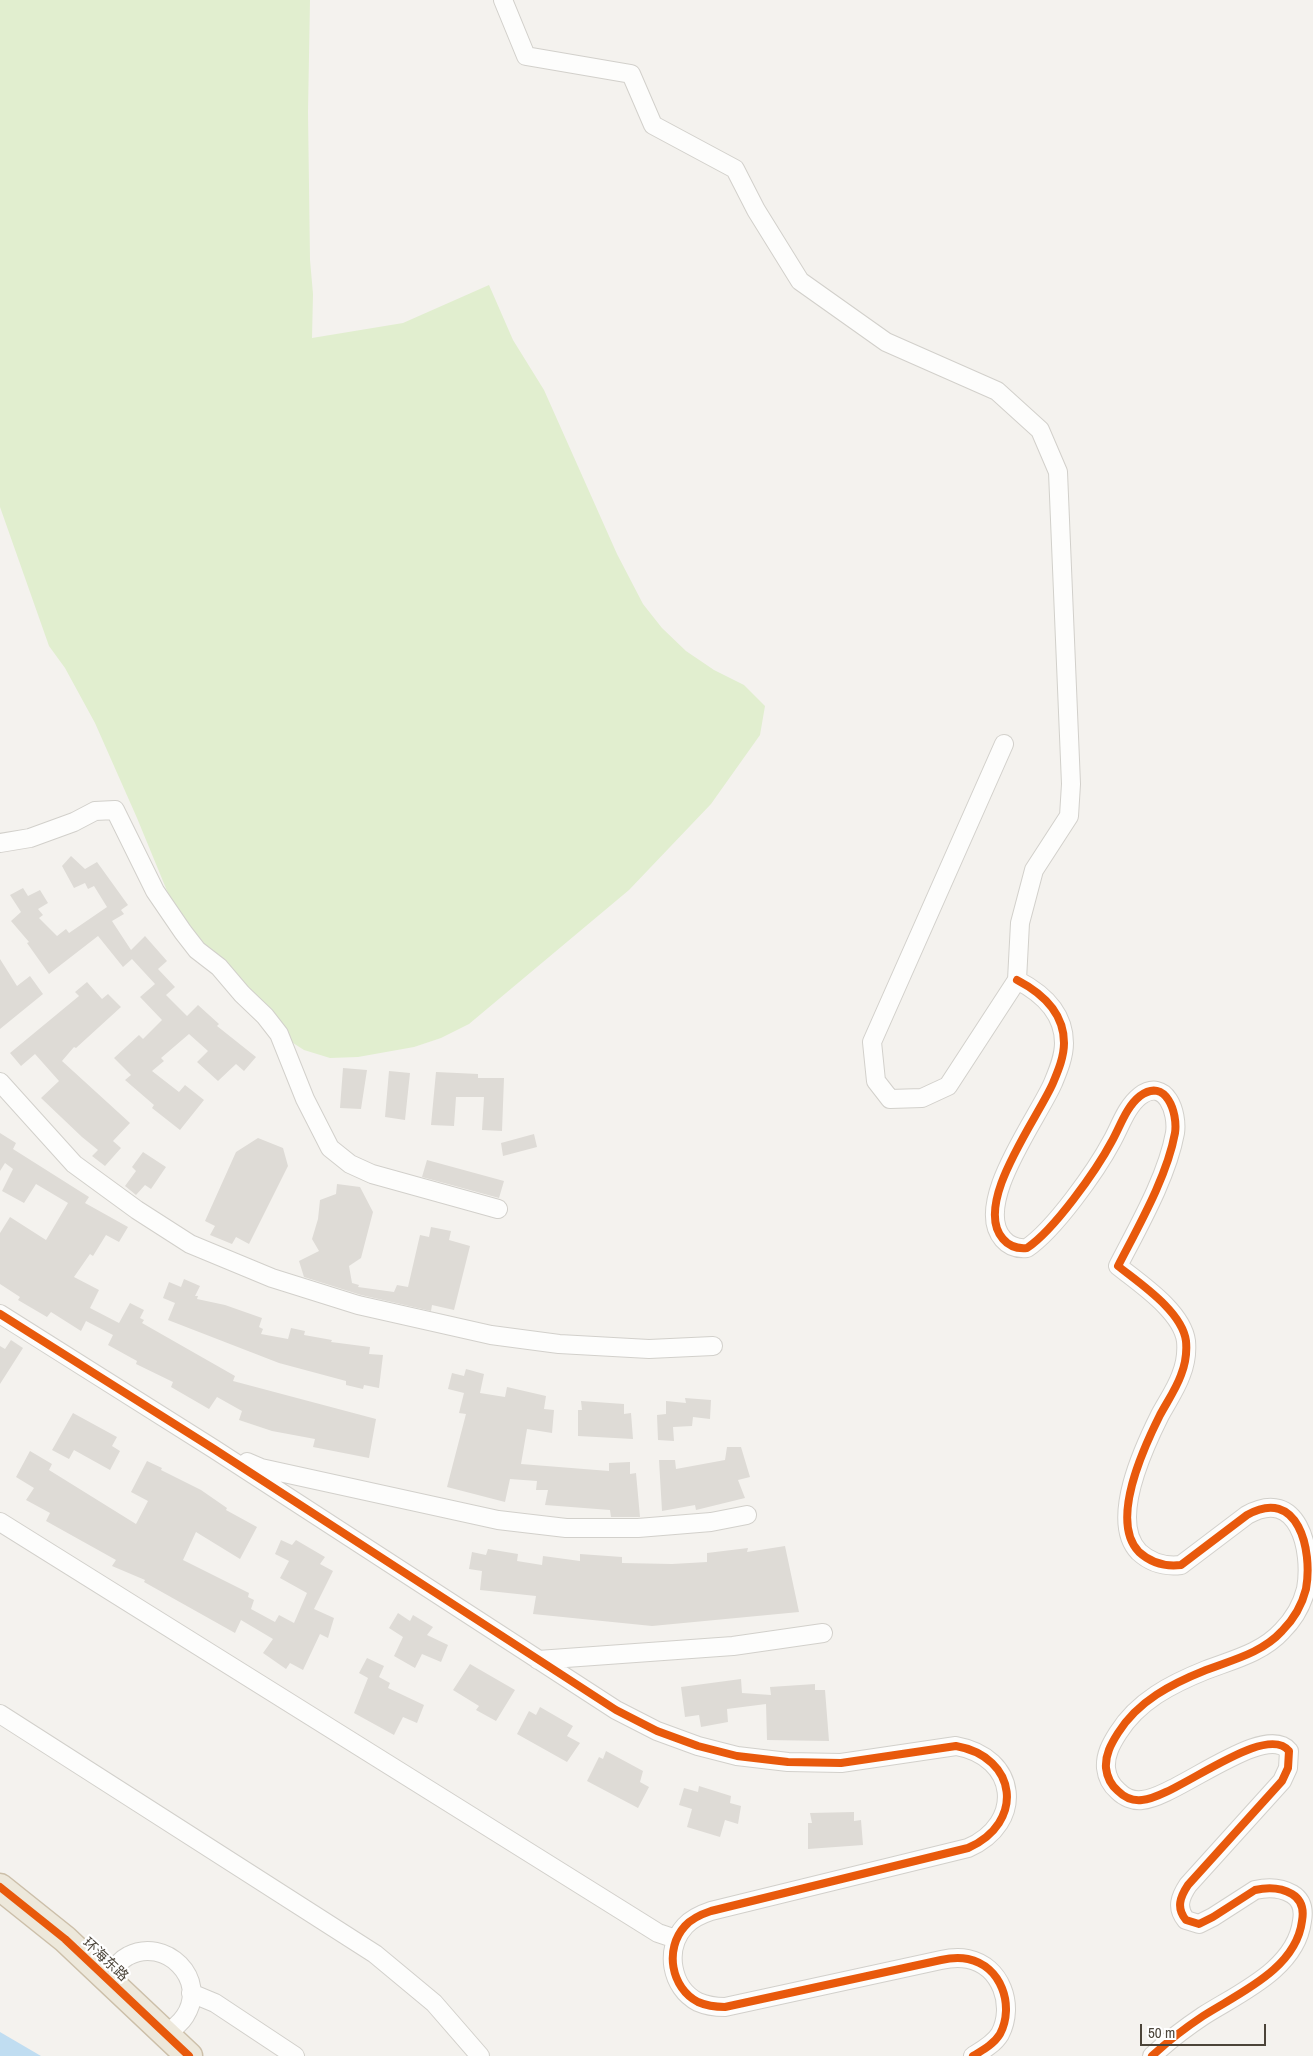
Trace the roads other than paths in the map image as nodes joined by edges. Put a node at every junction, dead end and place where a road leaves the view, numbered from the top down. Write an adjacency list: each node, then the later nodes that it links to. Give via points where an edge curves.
1 (503, 0): 4 (street, via 526,56 631,74 653,125 735,169 800,281 886,342 997,391 1040,430 1058,472 1071,784 1069,816 1034,870 1020,923)
2 (1004, 744): 4 (street, via 872,1042 876,1081 890,1099 922,1098 948,1086)
3 (0, 843): 6 (street, via 37,836 95,811 115,810 156,891 183,932 197,950 220,967 279,1034 305,1099 330,1148 350,1164 372,1174)
4 (1017, 980): 24 (street, via 1035,989 1048,1002 1061,1025 1064,1044 1053,1083 998,1191 995,1222 1006,1242 1016,1248 1027,1248 1048,1229 1094,1170 1128,1109 1140,1096 1150,1092 1162,1094 1171,1102 1176,1116 1174,1136 1164,1168 1118,1266 1170,1311 1186,1341 1181,1376 1150,1435 1130,1490 1127,1515 1130,1538 1136,1549 1156,1563 1181,1565 1247,1515 1258,1509 1270,1508 1292,1517 1302,1530 1307,1549 1307,1581 1302,1601 1281,1632 1253,1652 1186,1679 1151,1698 1123,1725 1109,1748 1106,1765 1110,1781 1120,1794 1142,1800 1166,1793 1254,1747 1273,1743 1285,1746 1289,1751 1288,1768 1282,1781 1188,1885 1181,1896 1180,1908 1186,1920 1199,1924 1255,1890 1279,1888 1301,1903 1302,1925 1296,1939 1268,1974 1182,2031)
5 (0, 1082): 8 (street, via 74,1164 137,1210 190,1244 272,1278 358,1305 491,1335 558,1344 648,1349)
6 (498, 1209)
7 (0, 1314): 9 (street)
8 (712, 1346)
9 (214, 1449): 10 (street, via 261,1468 498,1520 546,1526 638,1528 711,1522); 13 (street)
10 (747, 1515)
11 (0, 1522): 16 (street, via 658,1933)
12 (823, 1634): 13 (street, via 733,1646)
13 (538, 1660): 16 (street, via 616,1710 657,1731 737,1756 788,1762 841,1762 956,1746 973,1749 988,1757 999,1770 1006,1785 1007,1801 995,1831 983,1841 968,1848 711,1911 684,1926)
14 (0, 1714): 22 (street, via 375,1954 434,2003)
15 (0, 1887): 17 (highway, 环海东路, via 65,1939)
16 (676, 1939): 23 (street, via 672,1954 678,1982 686,1994 711,2007 725,2007 955,1957 969,1959 994,1974 1002,1986 1006,2002 1006,2019 999,2035 988,2048)
17 (107, 1979): 18 (street, via 127,1956 153,1950 178,1961 187,1973); 19 (highway, 环海东路)
18 (191, 1993): 19 (street, via 186,2015); 21 (street, via 215,2003)
19 (165, 2034): 20 (highway, 环海东路)
20 (188, 2056)
21 (295, 2056)
22 (480, 2056)
23 (973, 2056)
24 (1152, 2056)

